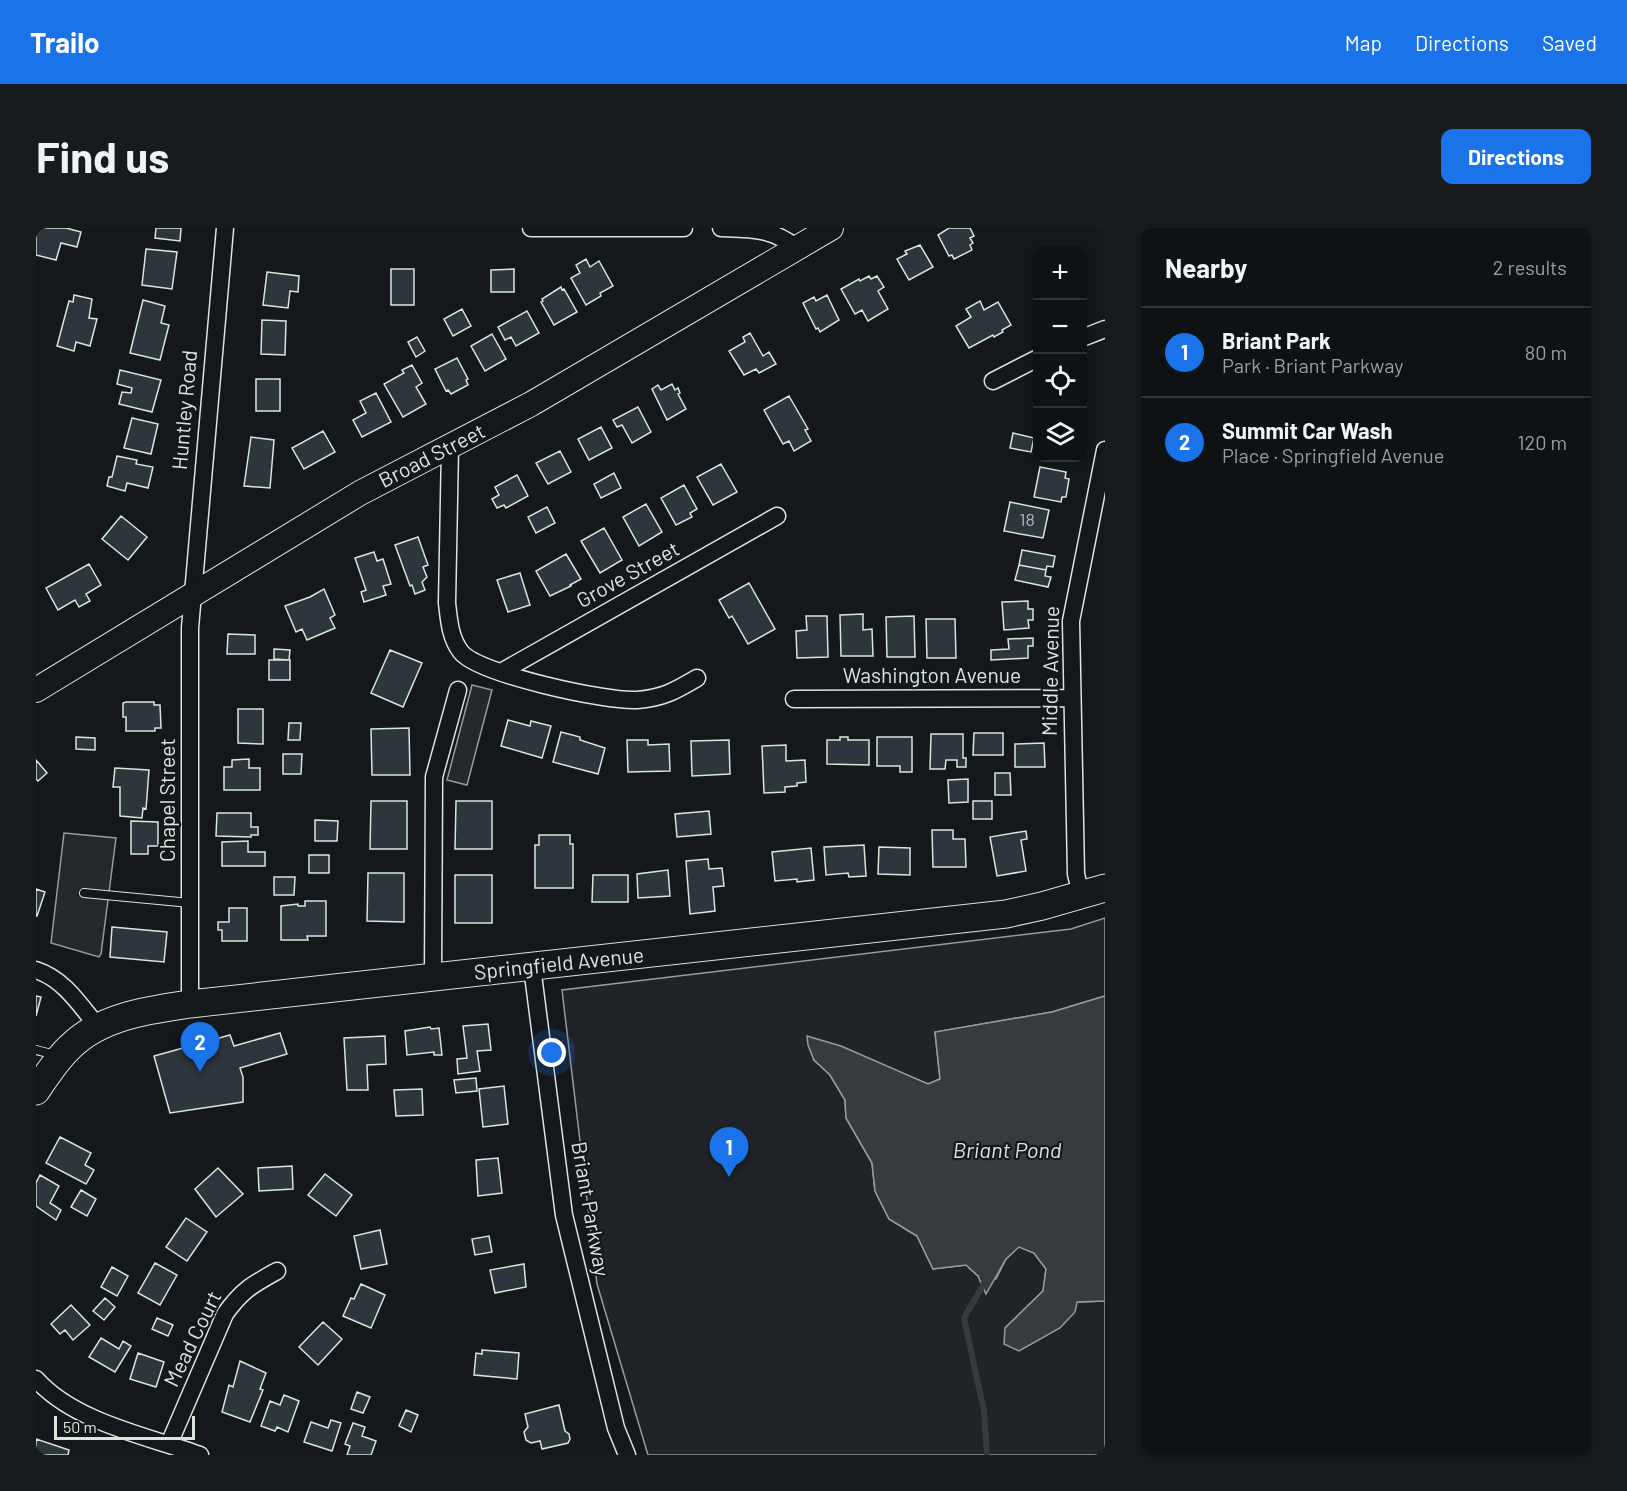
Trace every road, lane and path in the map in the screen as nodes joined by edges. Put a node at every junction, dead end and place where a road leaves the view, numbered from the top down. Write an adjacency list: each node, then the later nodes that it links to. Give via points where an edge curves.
1 (225, 228): 15 (street, Huntley Road)
2 (531, 228): 3 (street)
3 (540, 228): 4 (street)
4 (684, 228)
5 (721, 228): 7 (street, via 771,232)
6 (831, 228): 7 (main road, Broad Street)
7 (797, 248): 12 (main road, Broad Street)
8 (1105, 329): 9 (street)
9 (1087, 336)
10 (1033, 361): 11 (street)
11 (993, 381)
12 (450, 447): 15 (main road, Broad Street, via 360,493); 16 (street, via 449,621 462,653)
13 (1105, 450): 20 (street, Middle Avenue, via 1071,621)
14 (777, 516): 16 (street, Grove Street)
15 (191, 596): 18 (main road, Broad Street); 24 (street, Chapel Street)
16 (501, 672): 17 (street, via 585,694 635,700 670,694)
17 (697, 678)
18 (36, 690)
19 (458, 690): 27 (street, via 434,777)
20 (1071, 698): 21 (street, Washington Avenue); 22 (street, Middle Avenue, via 1076,874)
21 (794, 699)
22 (1093, 891): 25 (main road, Springfield Avenue, via 1006,914)
23 (84, 893): 24 (lane)
24 (190, 903): 28 (street, Chapel Street)
25 (532, 967): 27 (main road, Springfield Avenue); 37 (street, Briant Parkway, via 564,1215 616,1428)
26 (36, 970): 29 (street, via 64,986)
27 (433, 978): 28 (main road, Springfield Avenue)
28 (190, 1004): 29 (main road, Springfield Avenue, via 147,1010)
29 (98, 1027): 31 (main road, Springfield Avenue)
30 (36, 1050): 31 (lane)
31 (62, 1056): 32 (main road, Springfield Avenue)
32 (38, 1086)
33 (277, 1271): 35 (street, Mead Court, via 238,1295 225,1314)
34 (36, 1379): 35 (street, via 84,1416)
35 (169, 1444): 36 (street)
36 (200, 1455)
37 (627, 1455)

